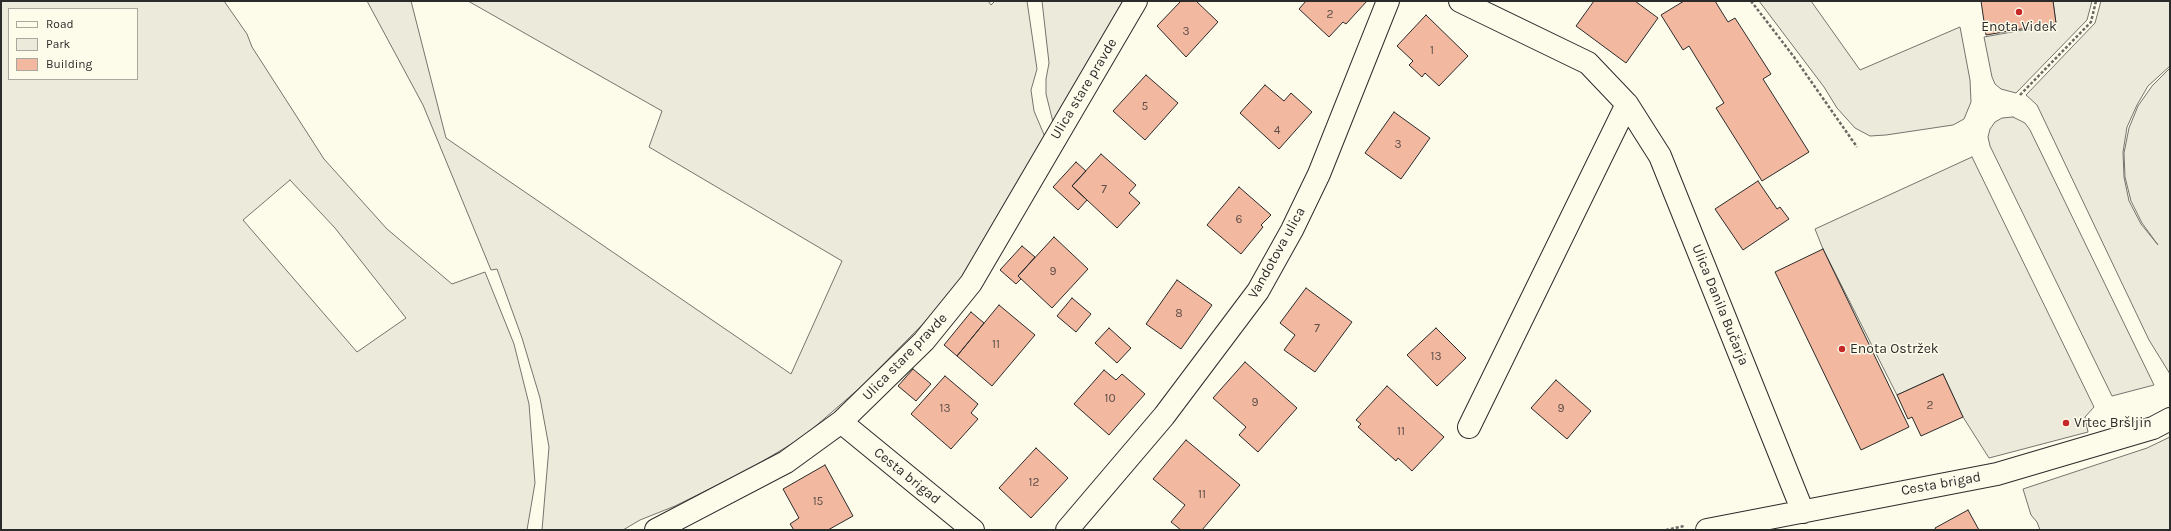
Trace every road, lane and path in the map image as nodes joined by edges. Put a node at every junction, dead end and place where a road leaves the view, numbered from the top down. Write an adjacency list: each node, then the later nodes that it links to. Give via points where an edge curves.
1 (1136, 1): 10 (street, Ulica stare pravde, via 972,283 924,341)
2 (1388, 1): 15 (street, Vandotova ulica, via 1320,174 1258,291 1164,416)
3 (1460, 1): 7 (street, Ulica Danila Bučarja, via 1588,63)
4 (1751, 1): 8 (path)
5 (2096, 1): 6 (path, via 2091,22)
6 (2020, 95)
7 (1627, 104): 11 (street); 12 (street, Ulica Danila Bučarja, via 1660,156)
8 (1857, 147)
9 (2170, 419): 12 (street, Cesta brigad, via 2153,428 1997,474)
10 (841, 422): 13 (street, Ulica stare pravde, via 786,462); 14 (street, Cesta brigad)
11 (1469, 427)
12 (1803, 512): 16 (street, Cesta brigad)
13 (656, 530)
14 (973, 530)
15 (1067, 530)
16 (1707, 530)

